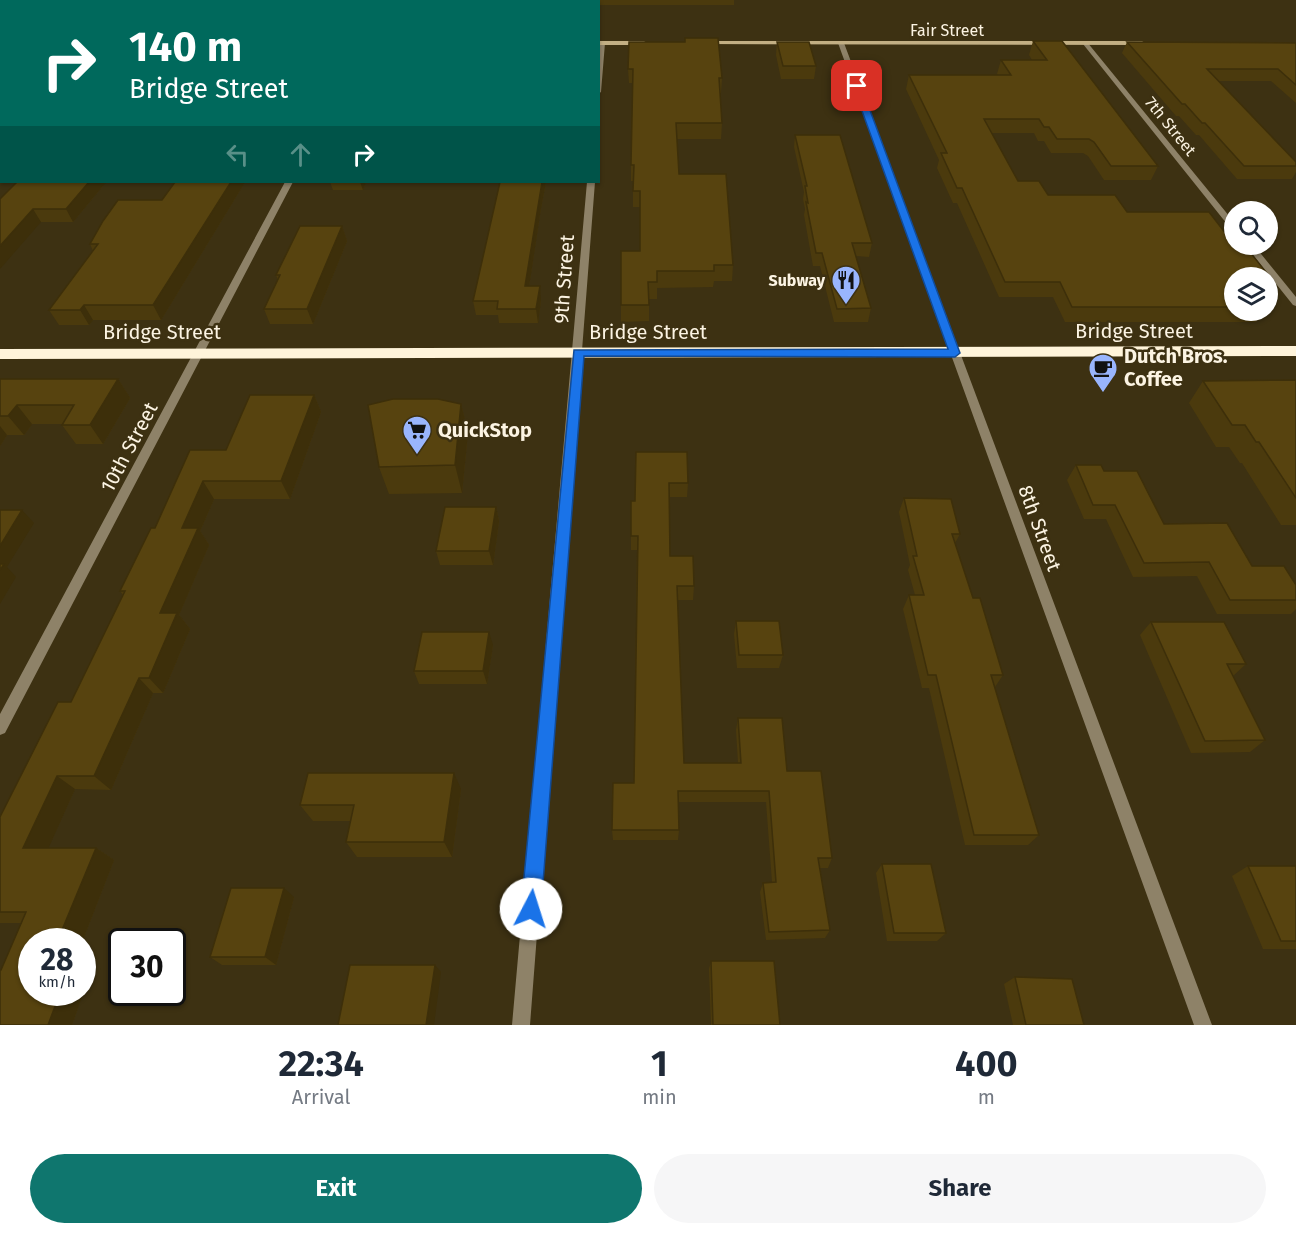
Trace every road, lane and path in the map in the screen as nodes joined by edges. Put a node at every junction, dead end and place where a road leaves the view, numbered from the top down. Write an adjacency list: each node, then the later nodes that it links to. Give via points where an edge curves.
1 (600, 43): 2 (street)
2 (657, 43)
3 (690, 43): 4 (street, Fair Street)
4 (841, 43): 5 (street, Fair Street); 15 (street, 8th Street)
5 (1085, 43): 6 (street, Fair Street); 9 (street, 7th Street)
6 (1156, 43)
7 (288, 183): 13 (street, 10th Street)
8 (591, 183): 14 (street, 9th Street)
9 (1224, 216)
10 (1257, 255): 11 (street)
11 (1296, 303)
12 (1296, 351): 15 (highway, Bridge Street)
13 (199, 353): 14 (highway, Bridge Street); 16 (highway, Bridge Street); 17 (street, 10th Street)
14 (578, 353): 15 (highway, Bridge Street); 18 (street, 9th Street)
15 (955, 353): 19 (street, 8th Street)
16 (0, 354)
17 (0, 728)
18 (521, 1025)
19 (1203, 1025)

